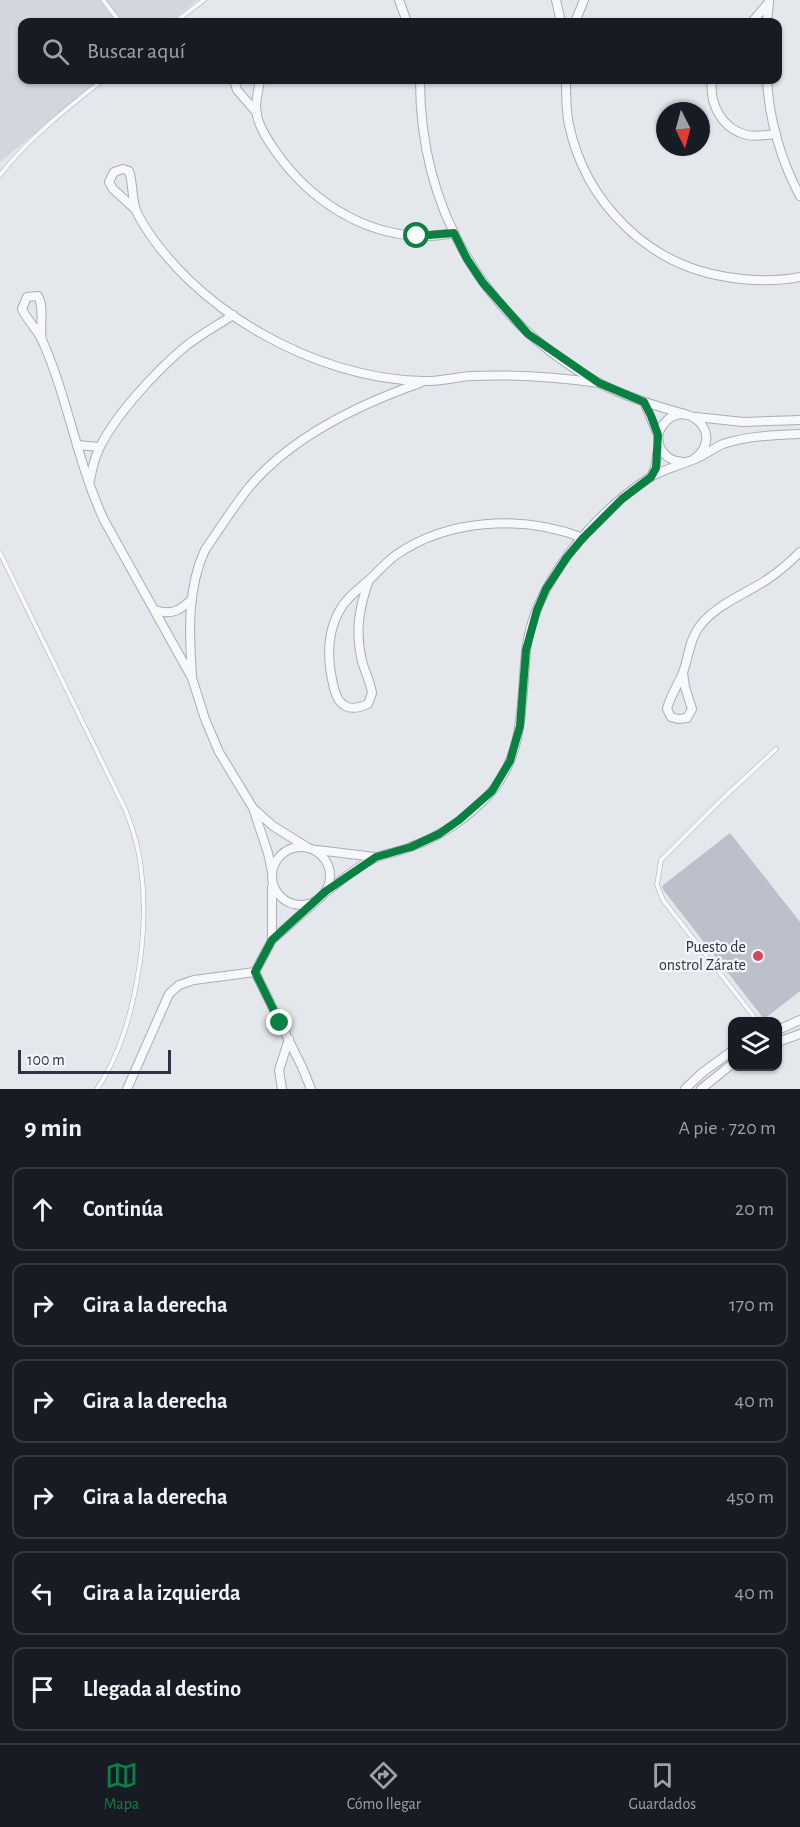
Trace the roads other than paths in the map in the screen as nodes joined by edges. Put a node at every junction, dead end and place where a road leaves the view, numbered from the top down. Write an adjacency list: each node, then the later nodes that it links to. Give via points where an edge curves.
1 (103, 0): 9 (lane)
2 (204, 0): 10 (lane)
3 (556, 0): 7 (street)
4 (584, 0): 8 (street)
5 (770, 1): 14 (street); 15 (street)
6 (399, 2): 11 (street)
7 (559, 11): 8 (street); 12 (street)
8 (578, 13): 13 (street)
9 (117, 18)
10 (180, 18)
11 (405, 18)
12 (560, 18)
13 (576, 18)
14 (755, 18)
15 (768, 18)
16 (98, 84): 25 (lane, via 68,107)
17 (235, 84): 23 (street)
18 (259, 84): 23 (street)
19 (420, 84): 28 (street, via 425,148)
20 (566, 84): 29 (street, via 569,126 586,172 616,217 641,241 678,264 715,275 765,282)
21 (712, 84): 24 (street, via 714,106 727,125 749,136)
22 (768, 84): 24 (street)
23 (257, 113): 28 (street, via 285,165 319,199 340,212 362,223 417,236)
24 (776, 134): 26 (street, via 784,163)
25 (0, 175)
26 (800, 196)
27 (136, 210): 27 (street, via 129,171 114,172 109,182 112,189); 30 (street, via 156,243 185,276)
28 (454, 233): 32 (street, via 478,275 504,309 528,334)
29 (800, 277)
30 (233, 315): 33 (street, via 268,339 315,359); 45 (street, via 186,346 149,381)
31 (42, 340): 31 (street, via 41,301 33,295 27,297 22,309); 44 (street)
32 (564, 360): 34 (street); 36 (street)
33 (386, 377): 35 (street); 37 (street)
34 (558, 377): 35 (street, via 466,376); 36 (street)
35 (424, 381): 37 (street)
36 (599, 383): 38 (street)
37 (388, 396): 53 (street, via 318,431 276,460 251,486 205,550)
38 (644, 402): 39 (street); 43 (street)
39 (685, 414): 40 (street); 43 (street, via 670,417 660,428)
40 (694, 417): 41 (street, via 744,422); 46 (street, via 706,435 704,449)
41 (800, 420)
42 (800, 434): 46 (street, via 742,439)
43 (659, 439): 46 (street, via 661,450 672,460); 47 (street, via 656,468)
44 (77, 445): 45 (street); 48 (street)
45 (99, 447): 48 (street)
46 (690, 460): 47 (street)
47 (651, 477): 49 (street)
48 (90, 483): 54 (street, via 104,520)
49 (583, 538): 52 (street, via 561,529 523,523 461,528 412,545); 60 (street, via 555,574 537,610 526,650 520,726 501,778 478,805 439,834)
50 (800, 552): 55 (street, via 769,579 706,619 688,647)
51 (0, 553): 74 (lane, via 126,811 141,867 144,901 134,999 116,1053)
52 (369, 580): 52 (street, via 343,605 328,650 336,696 343,705 356,709 368,704 372,693 362,662 358,624)
53 (192, 599): 54 (street, via 175,612); 56 (street)
54 (154, 610): 56 (street)
55 (683, 672): 55 (street, via 667,709 671,717 678,719 687,718 692,709)
56 (192, 678): 58 (street, via 219,752)
57 (776, 749): 66 (lane, via 661,860 657,885 663,900)
58 (253, 808): 59 (street, via 273,826); 61 (street)
59 (310, 848): 60 (street); 61 (street, via 287,850 280,855); 62 (street, via 322,854 330,868)
60 (376, 857): 62 (street)
61 (272, 876): 63 (street, via 275,889 288,902); 64 (street)
62 (326, 891): 63 (street)
63 (315, 902): 64 (street)
64 (272, 940): 65 (street)
65 (255, 972): 70 (street); 75 (street, via 194,980 169,994)
66 (754, 1017)
67 (800, 1020): 68 (street)
68 (782, 1028)
69 (800, 1034): 71 (street)
70 (289, 1039): 76 (street, via 279,1070); 77 (street)
71 (782, 1040)
72 (728, 1054): 78 (street)
73 (728, 1067): 79 (street)
74 (97, 1089)
75 (127, 1089)
76 (282, 1089)
77 (311, 1089)
78 (685, 1089)
79 (701, 1089)

